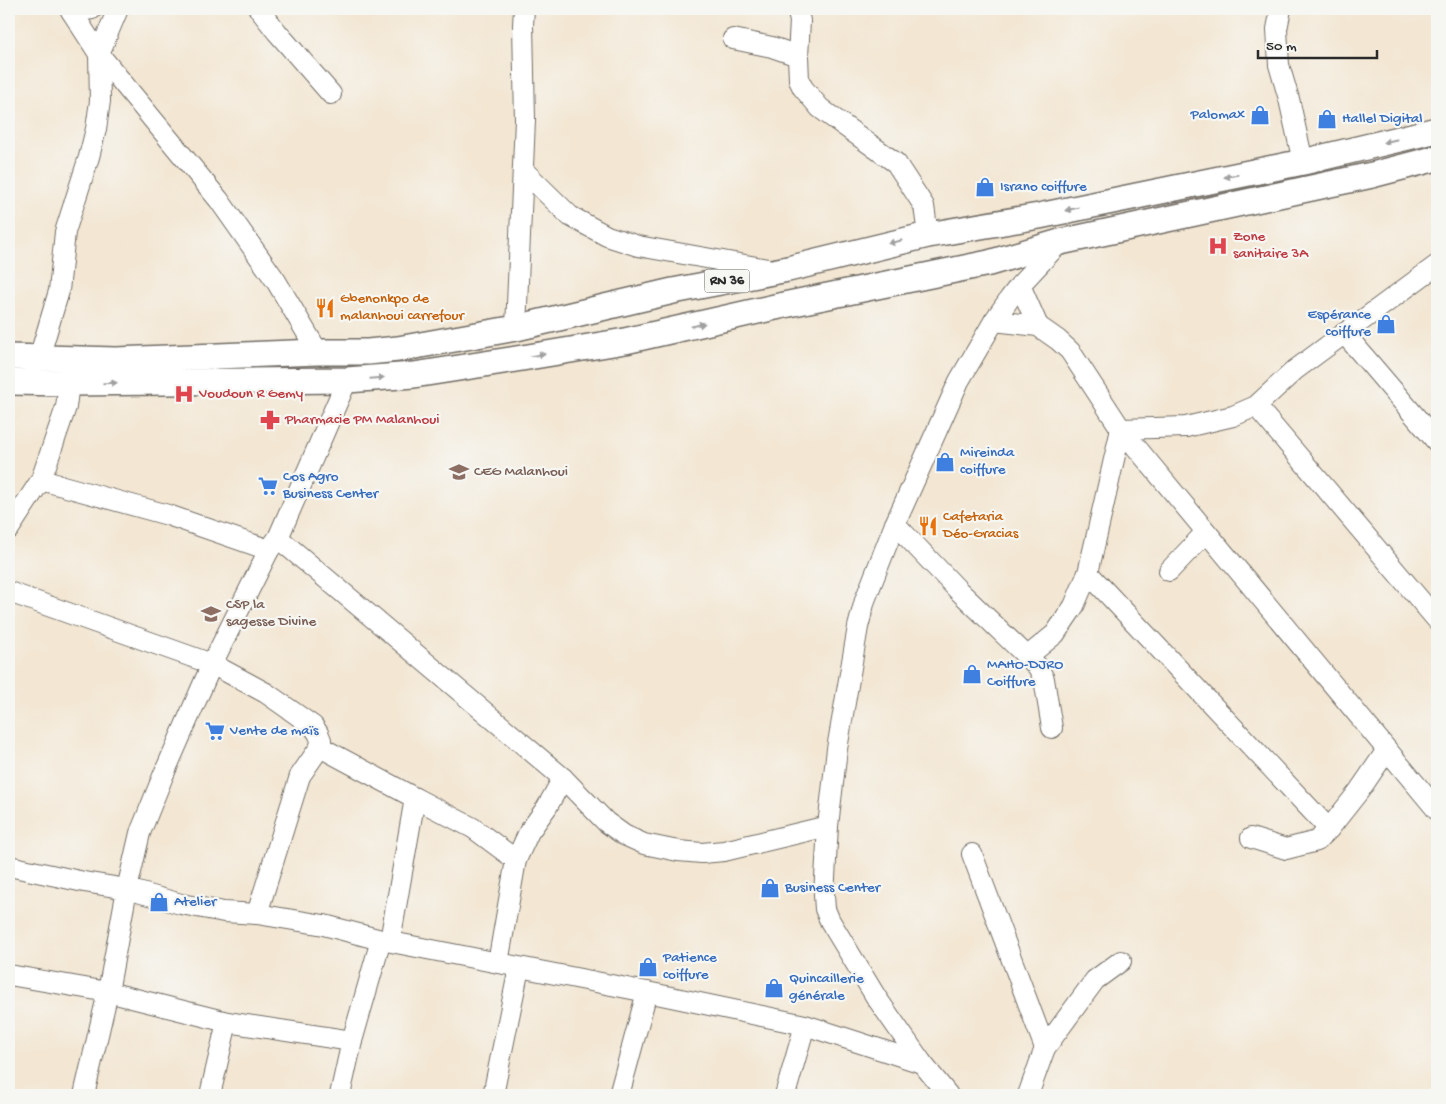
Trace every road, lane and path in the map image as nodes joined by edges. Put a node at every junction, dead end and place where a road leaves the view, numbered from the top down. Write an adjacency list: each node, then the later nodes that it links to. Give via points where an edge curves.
1 (92, 9): 6 (street)
2 (118, 9): 9 (street)
3 (259, 9): 11 (street)
4 (524, 9): 15 (street)
5 (1281, 9): 14 (street, via 1277,29 1279,65)
6 (71, 10): 9 (street)
7 (804, 13): 10 (street)
8 (733, 39): 10 (street)
9 (99, 54): 25 (street, via 219,200 276,281); 27 (street, via 100,101 96,129 64,232 59,291)
10 (798, 56): 16 (street, via 799,80 820,108 896,163 924,206)
11 (331, 94)
12 (1437, 130): 14 (main road, RN 36, one-way to 14)
13 (1437, 158): 17 (main road, RN 36)
14 (1303, 162): 16 (main road, RN 36, one-way to 16, via 1039,216)
15 (523, 170): 19 (street, via 570,216 607,236 638,246 760,269); 23 (street)
16 (928, 235): 19 (main road, RN 36, one-way to 19)
17 (1060, 242): 20 (street); 28 (main road, RN 36, one-way to 17, via 414,375 625,341 989,263)
18 (1437, 265): 24 (street)
19 (788, 269): 23 (main road, RN 36, via 673,291)
20 (1020, 285): 21 (street); 22 (street)
21 (994, 321): 22 (street); 35 (street, via 959,381)
22 (1038, 326): 32 (street, via 1070,351)
23 (516, 328): 25 (main road, RN 36, via 398,349)
24 (1344, 334): 31 (street, via 1295,370); 33 (street)
25 (318, 352): 27 (main road, RN 36, via 116,360)
26 (9, 357): 27 (main road, RN 36)
27 (39, 358)
28 (347, 380): 30 (main road, RN 36, one-way to 28); 38 (street)
29 (9, 382): 30 (main road, RN 36)
30 (69, 383): 34 (street, via 66,407)
31 (1256, 406): 32 (street, via 1233,416 1186,427); 42 (street)
32 (1121, 429): 37 (street); 40 (street)
33 (1437, 442)
34 (41, 480): 36 (street); 38 (street)
35 (895, 524): 43 (street); 51 (street, via 865,600 858,627 837,749)
36 (9, 529)
37 (1206, 532): 39 (street); 47 (street)
38 (274, 544): 44 (street); 48 (street)
39 (1169, 571)
40 (1088, 573): 43 (street, via 1074,606 1055,634); 52 (street)
41 (9, 592): 44 (street)
42 (1437, 620)
43 (1028, 656): 45 (street, via 1044,679)
44 (212, 664): 46 (street, via 266,693 313,726 321,740); 57 (street, via 140,832)
45 (1052, 728)
46 (320, 747): 49 (street); 58 (street, via 300,776)
47 (1387, 750): 50 (street); 52 (street)
48 (564, 778): 51 (street, via 606,822 624,835 644,844 678,851 724,851); 55 (street, via 528,832)
49 (415, 798): 55 (street, via 474,828); 59 (street)
50 (1437, 810)
51 (828, 826): 70 (street, via 825,909 856,966)
52 (1330, 829): 53 (street, via 1317,841 1286,849)
53 (1251, 838)
54 (972, 854): 69 (street)
55 (516, 860): 61 (street)
56 (9, 866): 57 (street)
57 (127, 889): 58 (street, via 181,904); 64 (street)
58 (257, 914): 59 (street)
59 (386, 940): 61 (street); 68 (street)
60 (1122, 961): 69 (street, via 1095,980)
61 (498, 964): 62 (street)
62 (519, 968): 65 (street); 74 (street)
63 (9, 975): 64 (street)
64 (108, 992): 66 (street); 71 (street)
65 (647, 992): 67 (street); 75 (street)
66 (227, 1022): 68 (street); 72 (street)
67 (805, 1025): 70 (street); 76 (street)
68 (352, 1041): 73 (street)
69 (1045, 1048): 78 (street)
70 (922, 1063): 77 (street)
71 (84, 1095)
72 (210, 1095)
73 (340, 1095)
74 (493, 1095)
75 (619, 1095)
76 (785, 1095)
77 (948, 1095)
78 (1028, 1095)

